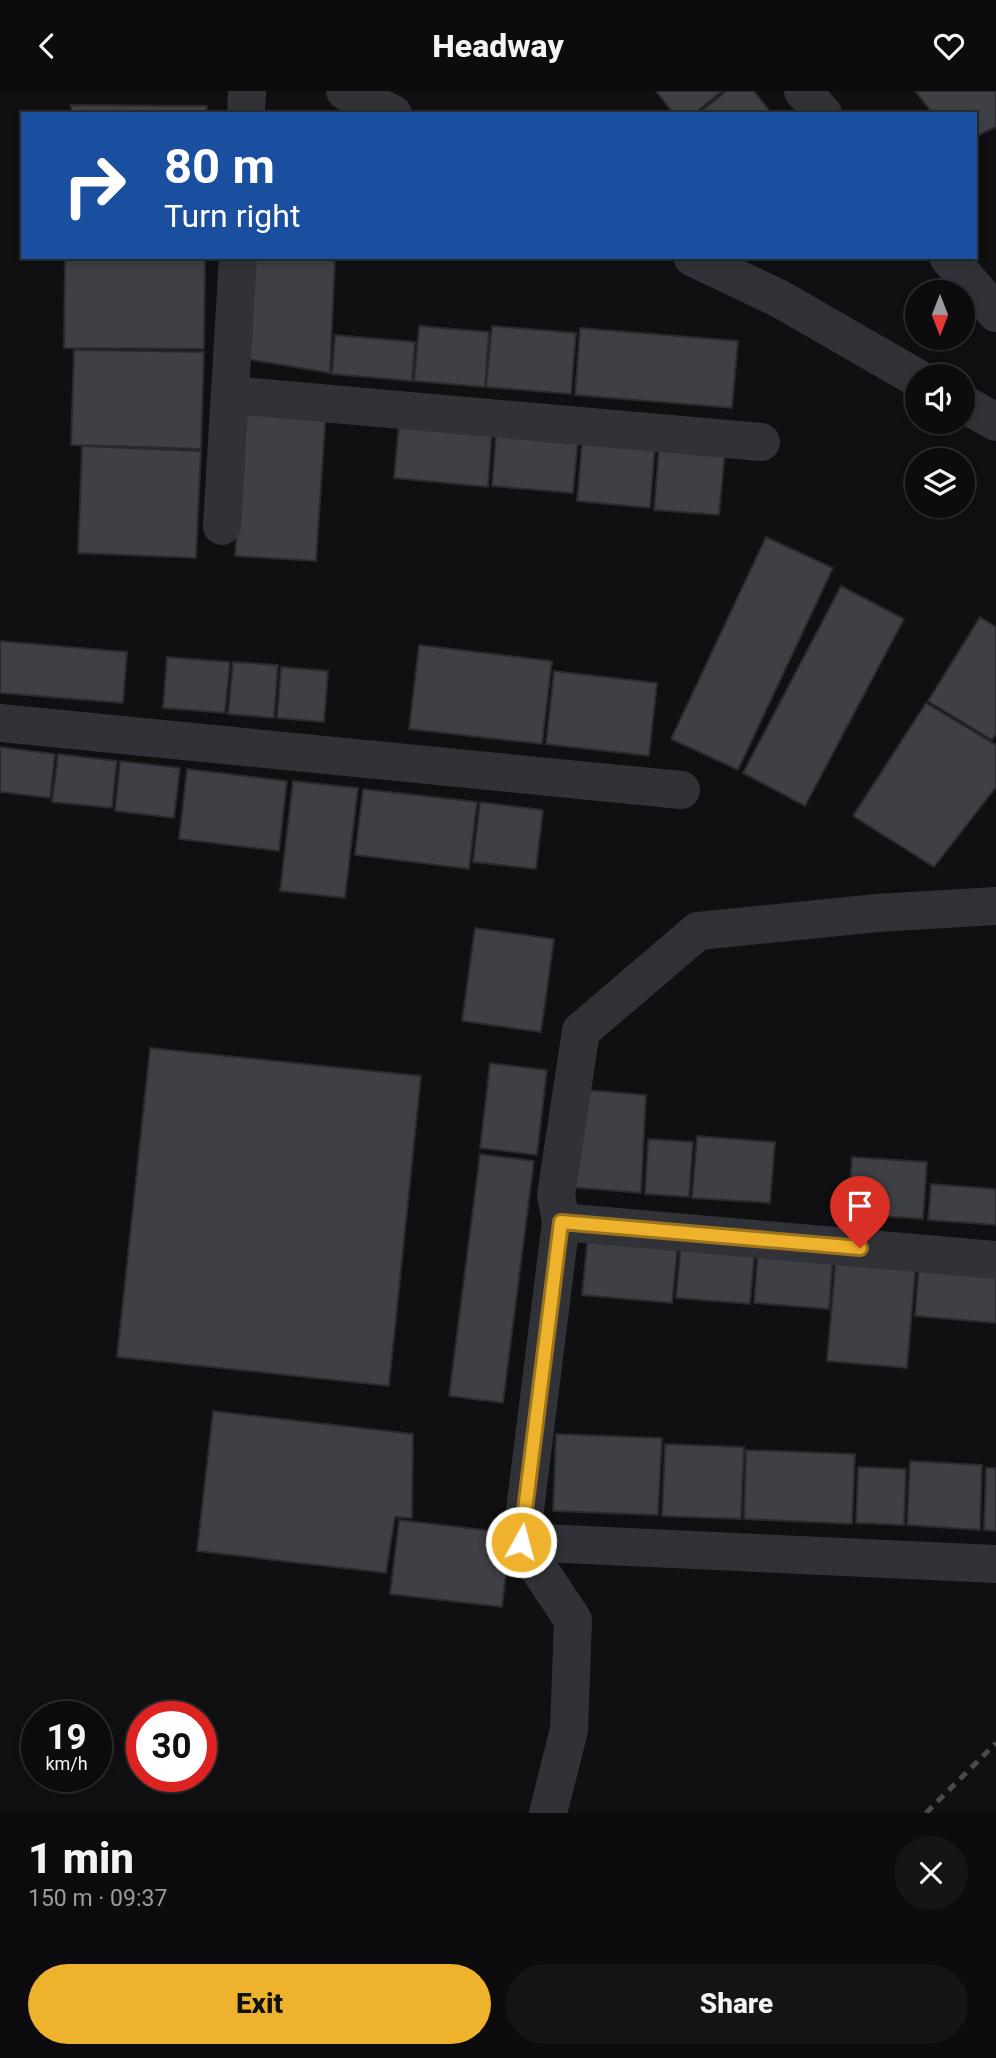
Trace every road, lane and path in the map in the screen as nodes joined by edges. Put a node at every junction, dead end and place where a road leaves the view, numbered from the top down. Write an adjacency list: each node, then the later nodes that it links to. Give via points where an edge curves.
1 (247, 91): 5 (street)
2 (345, 91): 6 (street)
3 (415, 91): 7 (street)
4 (803, 91): 8 (street)
5 (246, 112)
6 (389, 112)
7 (395, 112)
8 (821, 112)
9 (238, 259): 14 (street)
10 (696, 259): 13 (street, via 780,299)
11 (950, 259): 12 (street)
12 (996, 313)
13 (905, 370)
14 (231, 395): 17 (street); 18 (street)
15 (975, 410): 16 (street)
16 (996, 422)
17 (761, 442)
18 (222, 526)
19 (0, 723): 20 (street)
20 (681, 790)
21 (996, 906): 22 (street, via 698,931 581,1031 556,1195)
22 (561, 1222): 23 (street); 24 (street)
23 (996, 1260)
24 (521, 1542): 25 (street); 26 (street, via 573,1620 569,1730)
25 (996, 1564)
26 (548, 1813)

